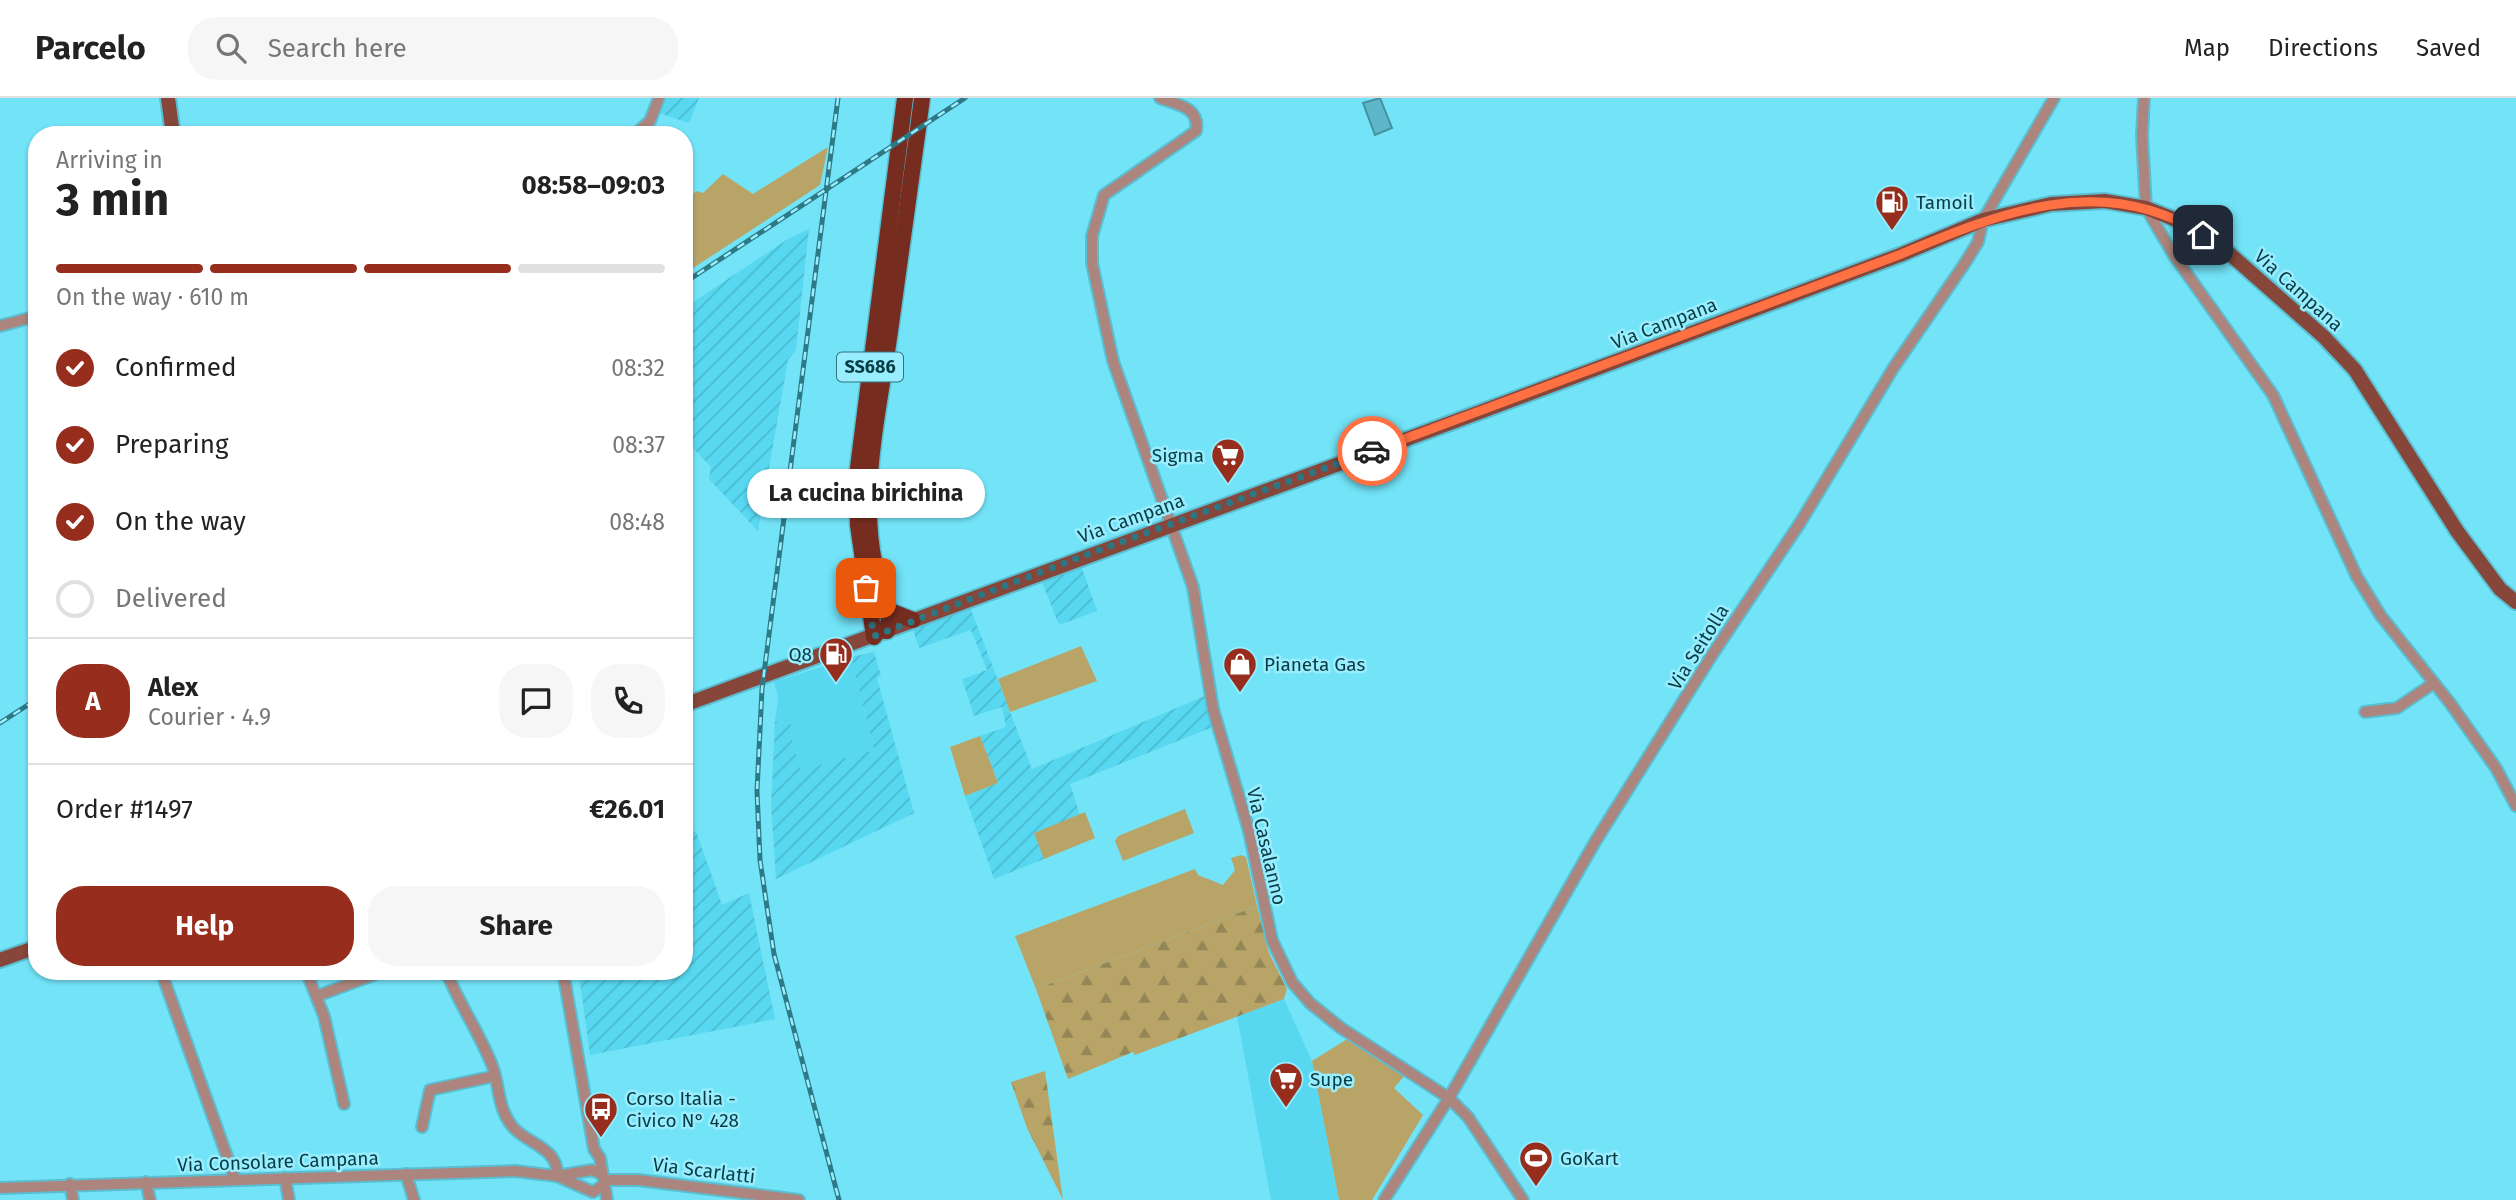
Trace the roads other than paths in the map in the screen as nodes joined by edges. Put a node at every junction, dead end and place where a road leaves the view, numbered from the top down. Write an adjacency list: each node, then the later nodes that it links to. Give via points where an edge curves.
1 (169, 98): 8 (main road)
2 (659, 98): 9 (street)
3 (905, 98): 18 (highway, SS686, via 858,468 858,525)
4 (922, 98): 16 (highway, SS686, via 870,470 872,536)
5 (1160, 98): 14 (street, Via Casalanno, via 1192,111 1197,118 1196,131 1104,195 1091,249 1113,361)
6 (2054, 98): 11 (street, Via Seitolla)
7 (2144, 98): 10 (street)
8 (172, 126)
9 (644, 126)
10 (2146, 208): 11 (main road, Via Campana, via 2105,201 2051,204); 15 (main road, Via Campana, via 2184,223 2222,247 2355,370 2457,531 2500,589); 19 (street, via 2173,254 2273,395 2357,577 2381,616)
11 (1983, 220): 14 (main road, Via Campana, via 1480,412); 32 (street, Via Seitolla, via 1978,242 1894,367 1800,523 1595,842)
12 (28, 318): 13 (street)
13 (0, 326)
14 (1171, 523): 17 (main road, Via Campana); 32 (street, Via Casalanno, via 1193,587 1213,709 1249,831 1266,920 1278,955 1310,1003 1340,1028)
15 (2516, 602)
16 (890, 611): 17 (highway); 18 (highway)
17 (913, 620): 18 (main road, Via Campana)
18 (881, 634): 20 (main road, Via Campana)
19 (2434, 683): 21 (street, via 2397,708); 22 (street, via 2496,768)
20 (693, 702)
21 (2365, 712)
22 (2516, 806)
23 (28, 950): 24 (main road)
24 (0, 960)
25 (164, 980): 39 (street)
26 (310, 980): 30 (street)
27 (360, 980): 30 (street)
28 (450, 980): 31 (street)
29 (565, 980): 37 (street, via 595,1152 600,1158)
30 (317, 996): 33 (street)
31 (495, 1076): 34 (street, via 430,1090); 36 (street, via 505,1116 518,1133 544,1149 557,1166)
32 (1449, 1098): 50 (street, Via Seitolla); 51 (street, Via Casalanno, via 1482,1135)
33 (344, 1104)
34 (422, 1127)
35 (406, 1174): 36 (street, Via Consolare Campana, via 515,1171); 38 (street, Via Consolare Campana); 47 (street)
36 (557, 1176): 37 (street, Via Consolare Campana); 43 (street, Via Consolare Campana)
37 (598, 1176): 43 (street, via 597,1192); 43 (street, via 583,1180); 48 (street); 49 (street, Via Scarlatti)
38 (285, 1178): 39 (street, Via Consolare Campana); 46 (street)
39 (235, 1179): 40 (street, Via Consolare Campana)
40 (146, 1182): 41 (street, Via Consolare Campana); 45 (street)
41 (70, 1184): 42 (street, Via Consolare Campana); 44 (street)
42 (0, 1188)
43 (590, 1194)
44 (73, 1200)
45 (150, 1200)
46 (289, 1200)
47 (414, 1200)
48 (607, 1200)
49 (799, 1200)
50 (1384, 1200)
51 (1523, 1200)

